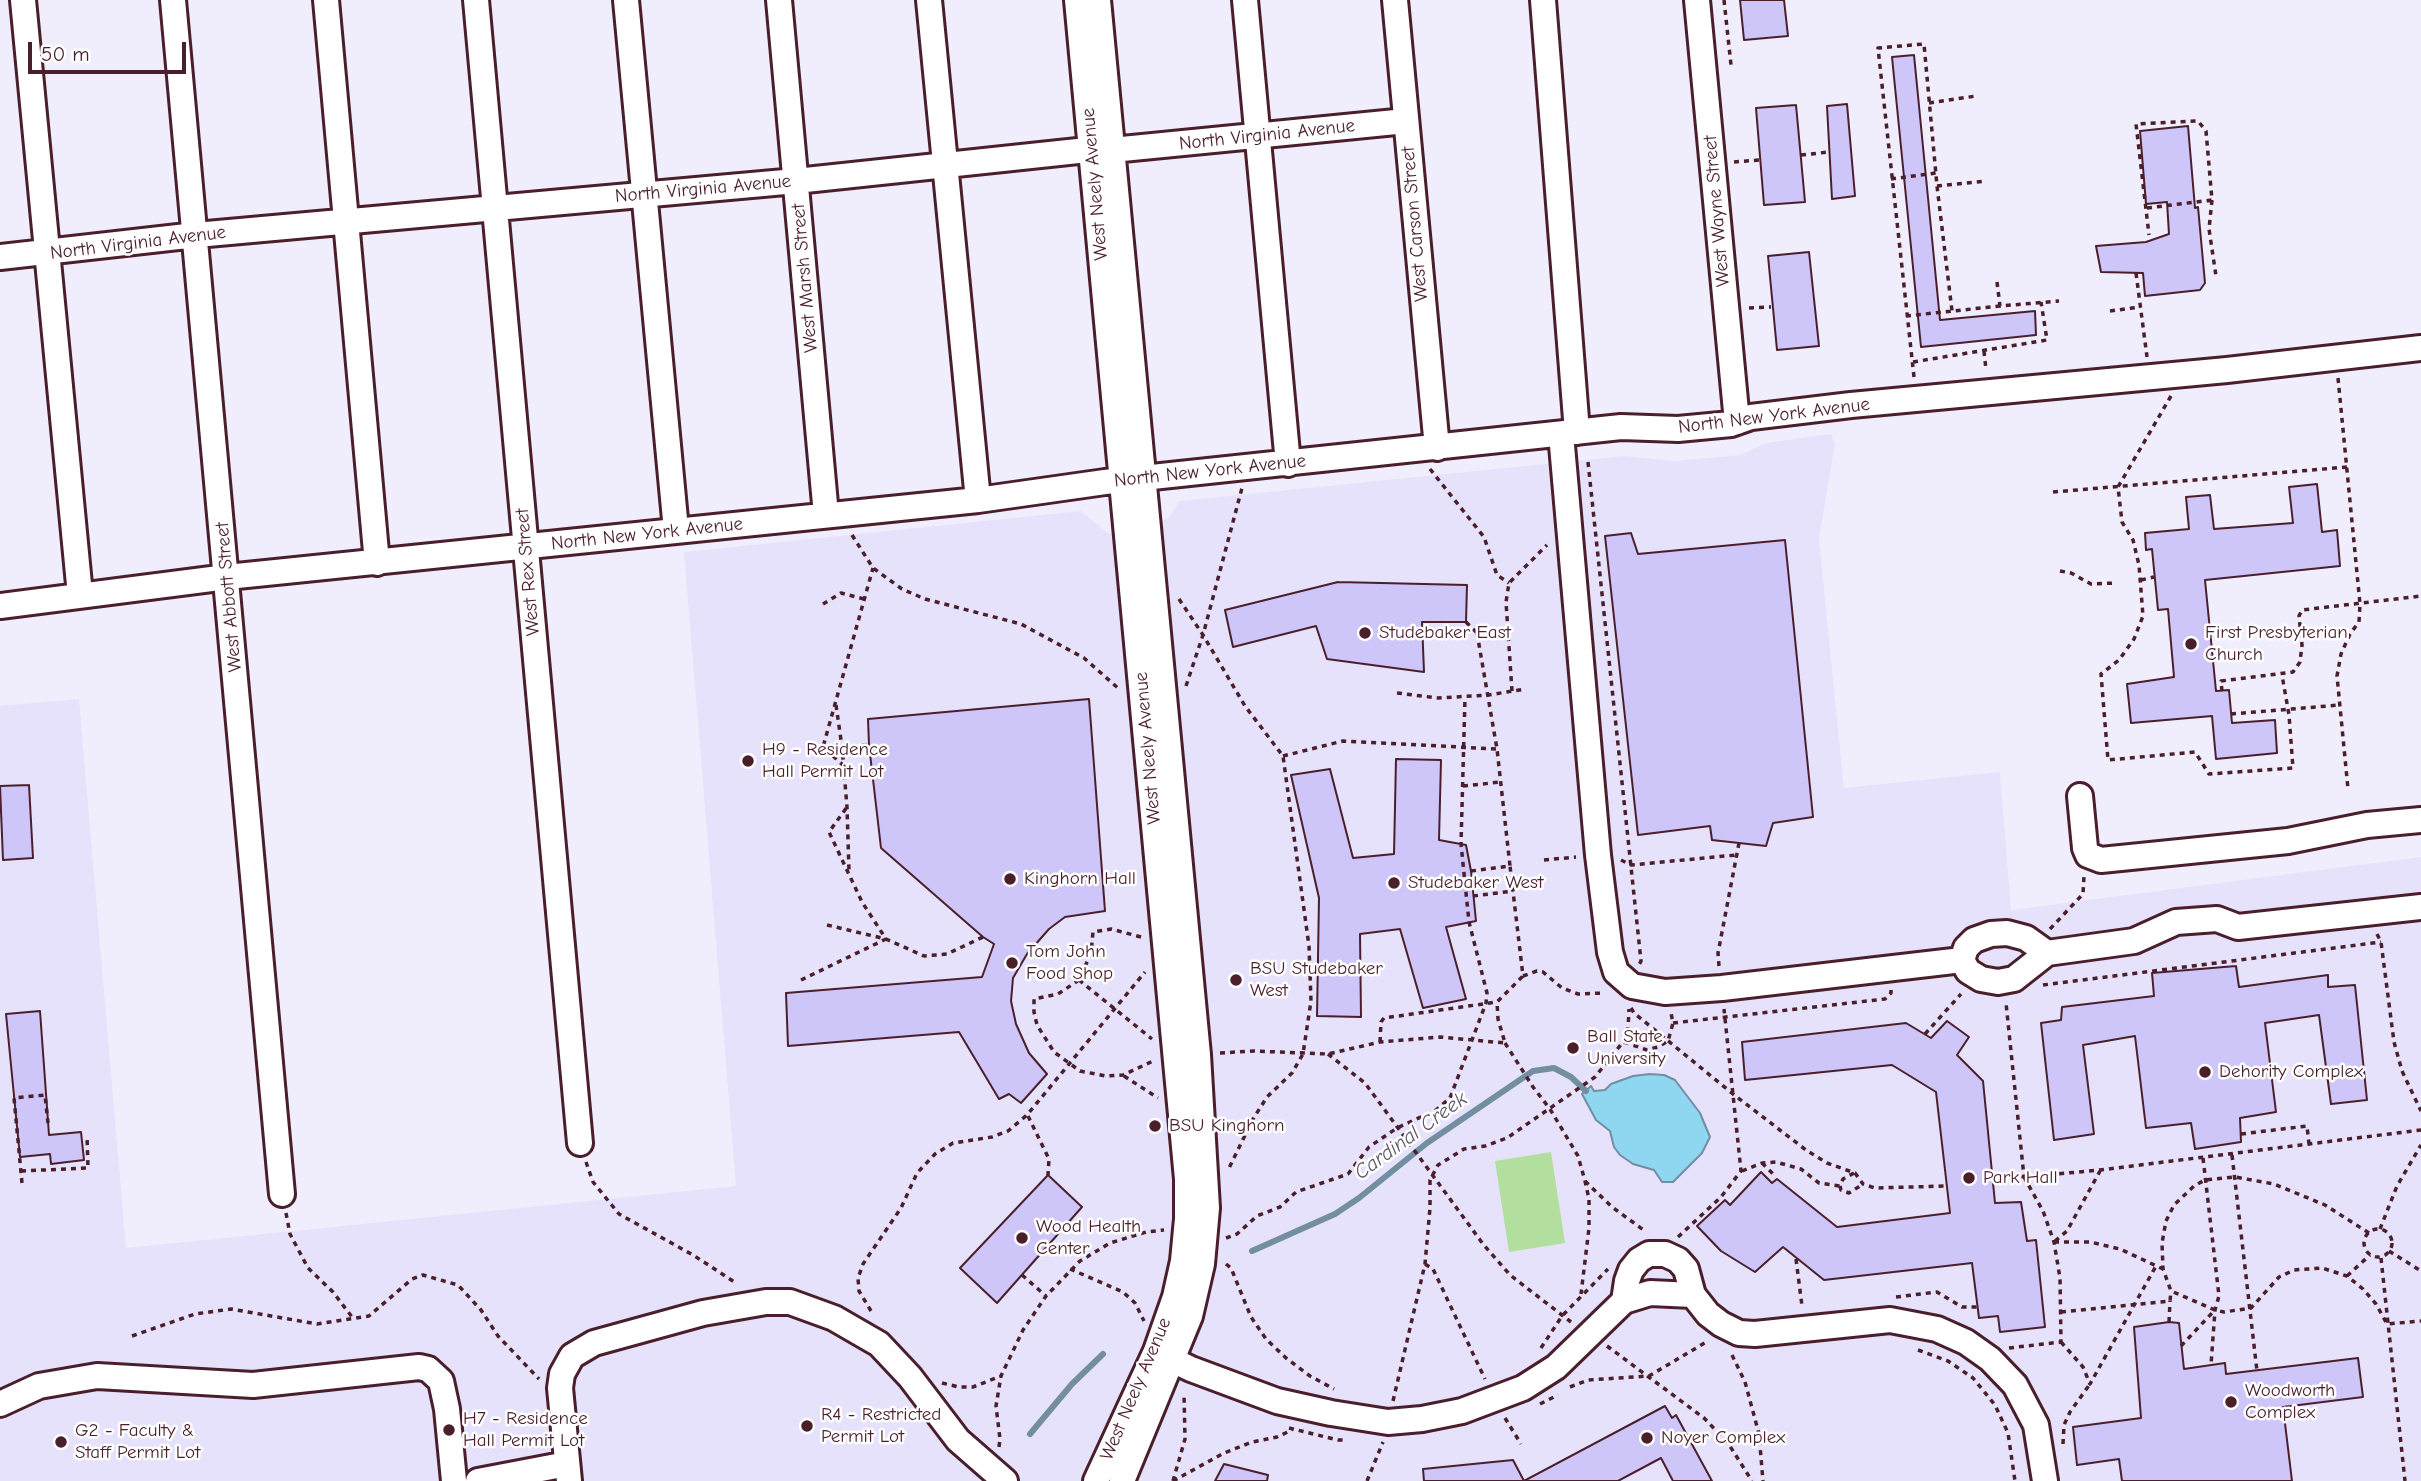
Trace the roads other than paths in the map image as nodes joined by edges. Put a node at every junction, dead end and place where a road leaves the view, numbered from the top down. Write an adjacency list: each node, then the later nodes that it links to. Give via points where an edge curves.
1 (23, 0): 23 (street)
2 (173, 0): 22 (street, West Abbott Street)
3 (326, 0): 21 (street)
4 (476, 0): 20 (street, West Rex Street)
5 (626, 0): 19 (street)
6 (779, 0): 18 (street, West Marsh Street)
7 (929, 0): 17 (street)
8 (1077, 0): 16 (street, West Neely Avenue)
9 (1098, 0): 16 (street, West Neely Avenue)
10 (1245, 0): 15 (street)
11 (1395, 0): 14 (street, West Carson Street)
12 (1543, 0): 27 (street)
13 (1697, 0): 26 (street, West Wayne Street)
14 (1406, 121): 15 (street, North Virginia Avenue); 28 (street, West Carson Street)
15 (1258, 135): 16 (street, North Virginia Avenue); 29 (street)
16 (1102, 151): 17 (street, North Virginia Avenue); 30 (street, West Neely Avenue)
17 (946, 166): 18 (street, North Virginia Avenue); 31 (street)
18 (796, 181): 19 (street, North Virginia Avenue); 32 (street, West Marsh Street)
19 (643, 194): 20 (street, North Virginia Avenue); 33 (street)
20 (495, 207): 21 (street, North Virginia Avenue); 34 (street, West Rex Street)
21 (345, 222): 22 (street, North Virginia Avenue); 35 (street)
22 (196, 235): 23 (street, North Virginia Avenue); 36 (street, West Abbott Street)
23 (46, 254): 24 (street, North Virginia Avenue); 37 (street)
24 (0, 257)
25 (2421, 348): 26 (street, North New York Avenue, via 1851,405)
26 (1737, 422): 27 (street, North New York Avenue)
27 (1569, 433): 28 (street, North New York Avenue); 43 (street, via 1598,855 1616,972 1632,986 1665,992)
28 (1439, 458): 29 (street, North New York Avenue)
29 (1288, 464): 30 (street, North New York Avenue)
30 (1133, 479): 31 (street, North New York Avenue); 48 (street, West Neely Avenue, via 1198,1055 1207,1208 1202,1264 1190,1316)
31 (978, 500): 32 (street, North New York Avenue)
32 (827, 515): 33 (street, North New York Avenue)
33 (676, 530): 34 (street, North New York Avenue)
34 (526, 548): 35 (street, North New York Avenue); 44 (street, West Rex Street)
35 (377, 563): 36 (street, North New York Avenue)
36 (227, 577): 37 (street, North New York Avenue); 45 (street, West Abbott Street)
37 (80, 596): 38 (street, North New York Avenue)
38 (0, 606)
39 (2080, 796): 40 (street, via 2085,848 2088,855 2101,860 2288,841)
40 (2421, 820)
41 (2421, 906): 42 (street, via 2238,927 2217,919 2176,922 2134,941)
42 (2046, 945): 43 (street, via 2007,933 1991,934 1974,940); 43 (street, via 2014,979 1998,982 1981,979 1968,971)
43 (1962, 960)
44 (580, 1143)
45 (282, 1194)
46 (1693, 1295): 47 (street, via 1650,1293); 47 (street, via 1686,1269 1678,1260 1665,1254 1649,1255 1631,1270); 56 (street, via 1707,1314 1739,1333 1890,1320 1937,1329 1966,1342 1990,1359 2021,1394 2036,1425)
47 (1624, 1301): 48 (street, via 1556,1367 1523,1388 1462,1411 1422,1419 1388,1422 1278,1401)
48 (1165, 1356): 54 (street, West Neely Avenue); 55 (street, West Neely Avenue)
49 (0, 1404): 51 (street, via 39,1385 97,1376 253,1385 419,1367 441,1381)
50 (568, 1472): 52 (street); 53 (street, via 560,1388 572,1356 594,1343 703,1313 790,1302 834,1318 879,1344 958,1440)
51 (454, 1481)
52 (478, 1481)
53 (1005, 1481)
54 (1096, 1481)
55 (1122, 1481)
56 (2045, 1481)

